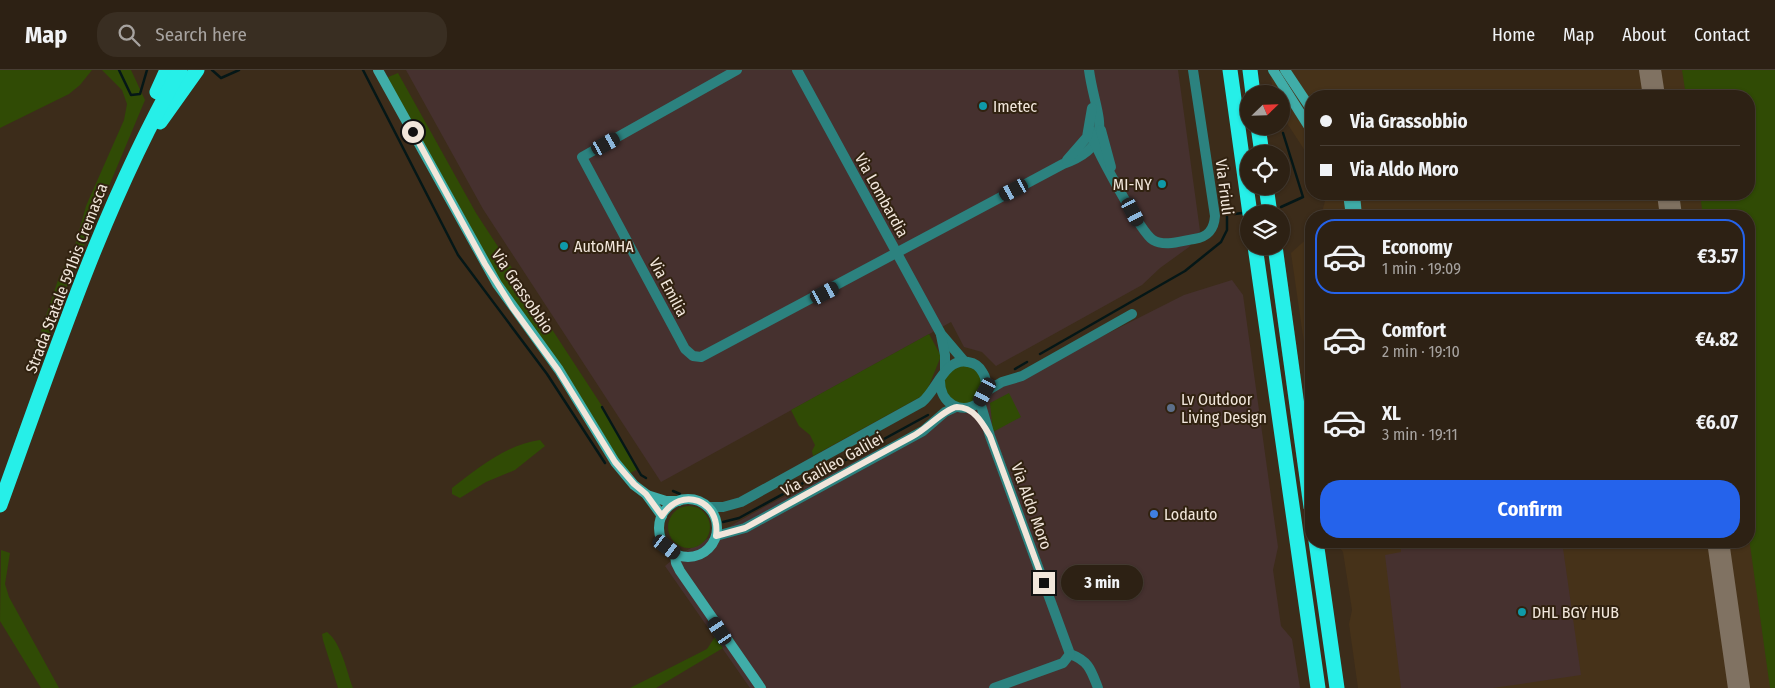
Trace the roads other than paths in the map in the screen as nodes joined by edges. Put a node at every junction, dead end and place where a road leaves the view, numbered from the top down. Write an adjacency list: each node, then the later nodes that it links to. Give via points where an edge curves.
1 (167, 70): 20 (highway, via 149,109)
2 (180, 70): 20 (highway, Strada Statale 591bis Cremasca)
3 (196, 70): 20 (highway)
4 (378, 70): 38 (street, Via Grassobbio, via 497,284 558,370 615,462)
5 (738, 70): 24 (street, Via Emilia, via 582,157 688,353 701,357 708,355)
6 (797, 70): 24 (street, Via Lombardia)
7 (1089, 70): 14 (street)
8 (1193, 70): 22 (street, Via Friuli, via 1215,216 1210,232 1199,239 1170,243 1151,239 1142,230)
9 (1230, 70): 23 (highway)
10 (1250, 70): 13 (highway)
11 (1273, 70): 16 (street)
12 (1285, 70): 15 (street)
13 (1252, 85)
14 (1092, 94): 17 (street, Via Friuli); 18 (street)
15 (1305, 100)
16 (1305, 121)
17 (1099, 122): 19 (street); 22 (street, Via Friuli)
18 (1090, 130): 19 (street, Via Friuli); 21 (street, via 1082,146)
19 (1095, 145): 21 (street, via 1086,154); 22 (street, Via Friuli)
20 (133, 160): 40 (highway, Strada Statale 591bis Cremasca, via 93,250)
21 (1063, 164): 24 (street)
22 (1114, 177)
23 (1249, 205)
24 (897, 254): 28 (street, Via Lombardia)
25 (1256, 255): 52 (highway)
26 (1276, 255): 37 (highway)
27 (1132, 314): 33 (street, via 1022,376)
28 (941, 334): 29 (street, Via Lombardia); 30 (street, Via Lombardia, via 946,355)
29 (964, 361): 30 (street); 31 (street)
30 (944, 370): 32 (street)
31 (982, 371): 33 (street); 34 (street, via 986,383)
32 (940, 381): 35 (street, via 942,394 950,404); 41 (street, via 922,402 741,502)
33 (1002, 382): 34 (street)
34 (982, 397): 35 (street); 36 (street, Via Aldo Moro)
35 (960, 408): 36 (street, Via Aldo Moro, via 980,420); 43 (street, Via Galileo Galilei, via 945,412 923,431 745,528)
36 (990, 436): 48 (street, Via Aldo Moro)
37 (1305, 464)
38 (646, 494): 39 (street, via 666,501); 42 (street, Via Grassobbio)
39 (679, 500): 41 (street, via 694,500); 42 (street)
40 (0, 505)
41 (708, 507): 43 (street, via 716,520)
42 (662, 516): 45 (street, via 662,539)
43 (716, 536): 46 (street, via 709,548)
44 (1317, 548): 53 (highway)
45 (675, 554): 46 (street); 47 (street)
46 (696, 556): 47 (street, via 687,561)
47 (680, 571): 49 (street)
48 (1070, 654): 50 (street, via 1064,663); 51 (street, via 1082,658 1088,665)
49 (762, 688)
50 (994, 688)
51 (1098, 688)
52 (1318, 688)
53 (1337, 688)

